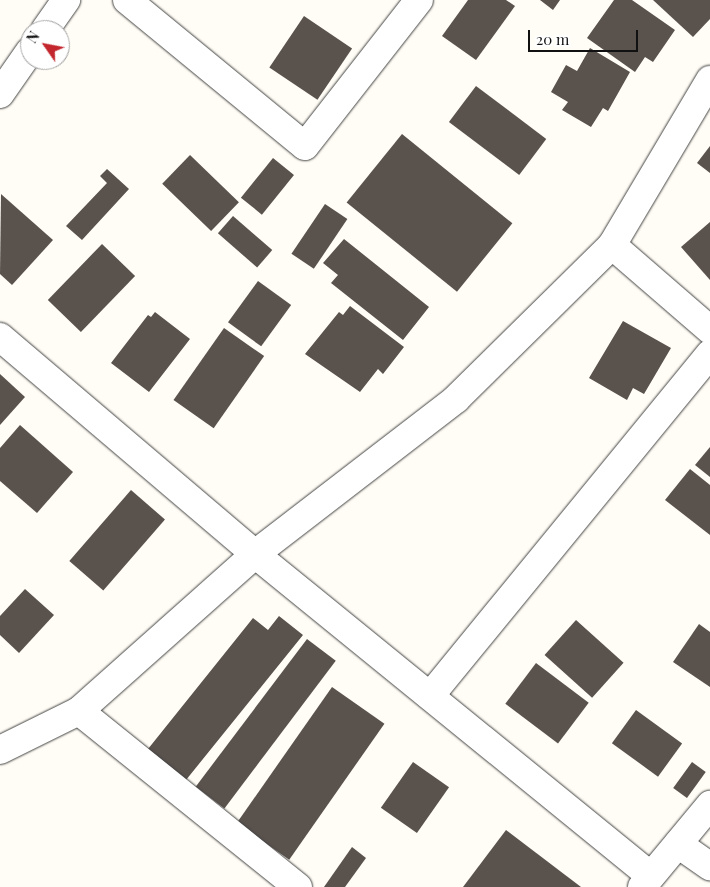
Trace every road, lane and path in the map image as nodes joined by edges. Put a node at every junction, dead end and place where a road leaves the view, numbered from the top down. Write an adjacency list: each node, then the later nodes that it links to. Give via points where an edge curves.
1 (66, 0): 4 (street)
2 (127, 0): 3 (street, via 305,146)
3 (419, 0)
4 (52, 20)
5 (20, 65): 7 (street)
6 (710, 80): 8 (street)
7 (0, 94)
8 (612, 246): 9 (street); 12 (street, via 456,399)
9 (710, 330)
10 (0, 337): 12 (street)
11 (710, 354): 13 (street)
12 (255, 554): 13 (street); 14 (street)
13 (430, 696): 19 (street)
14 (79, 711): 15 (street); 20 (street)
15 (0, 750)
16 (710, 805): 17 (street)
17 (678, 844): 18 (street); 19 (street)
18 (710, 866)
19 (647, 882)
20 (298, 887)

